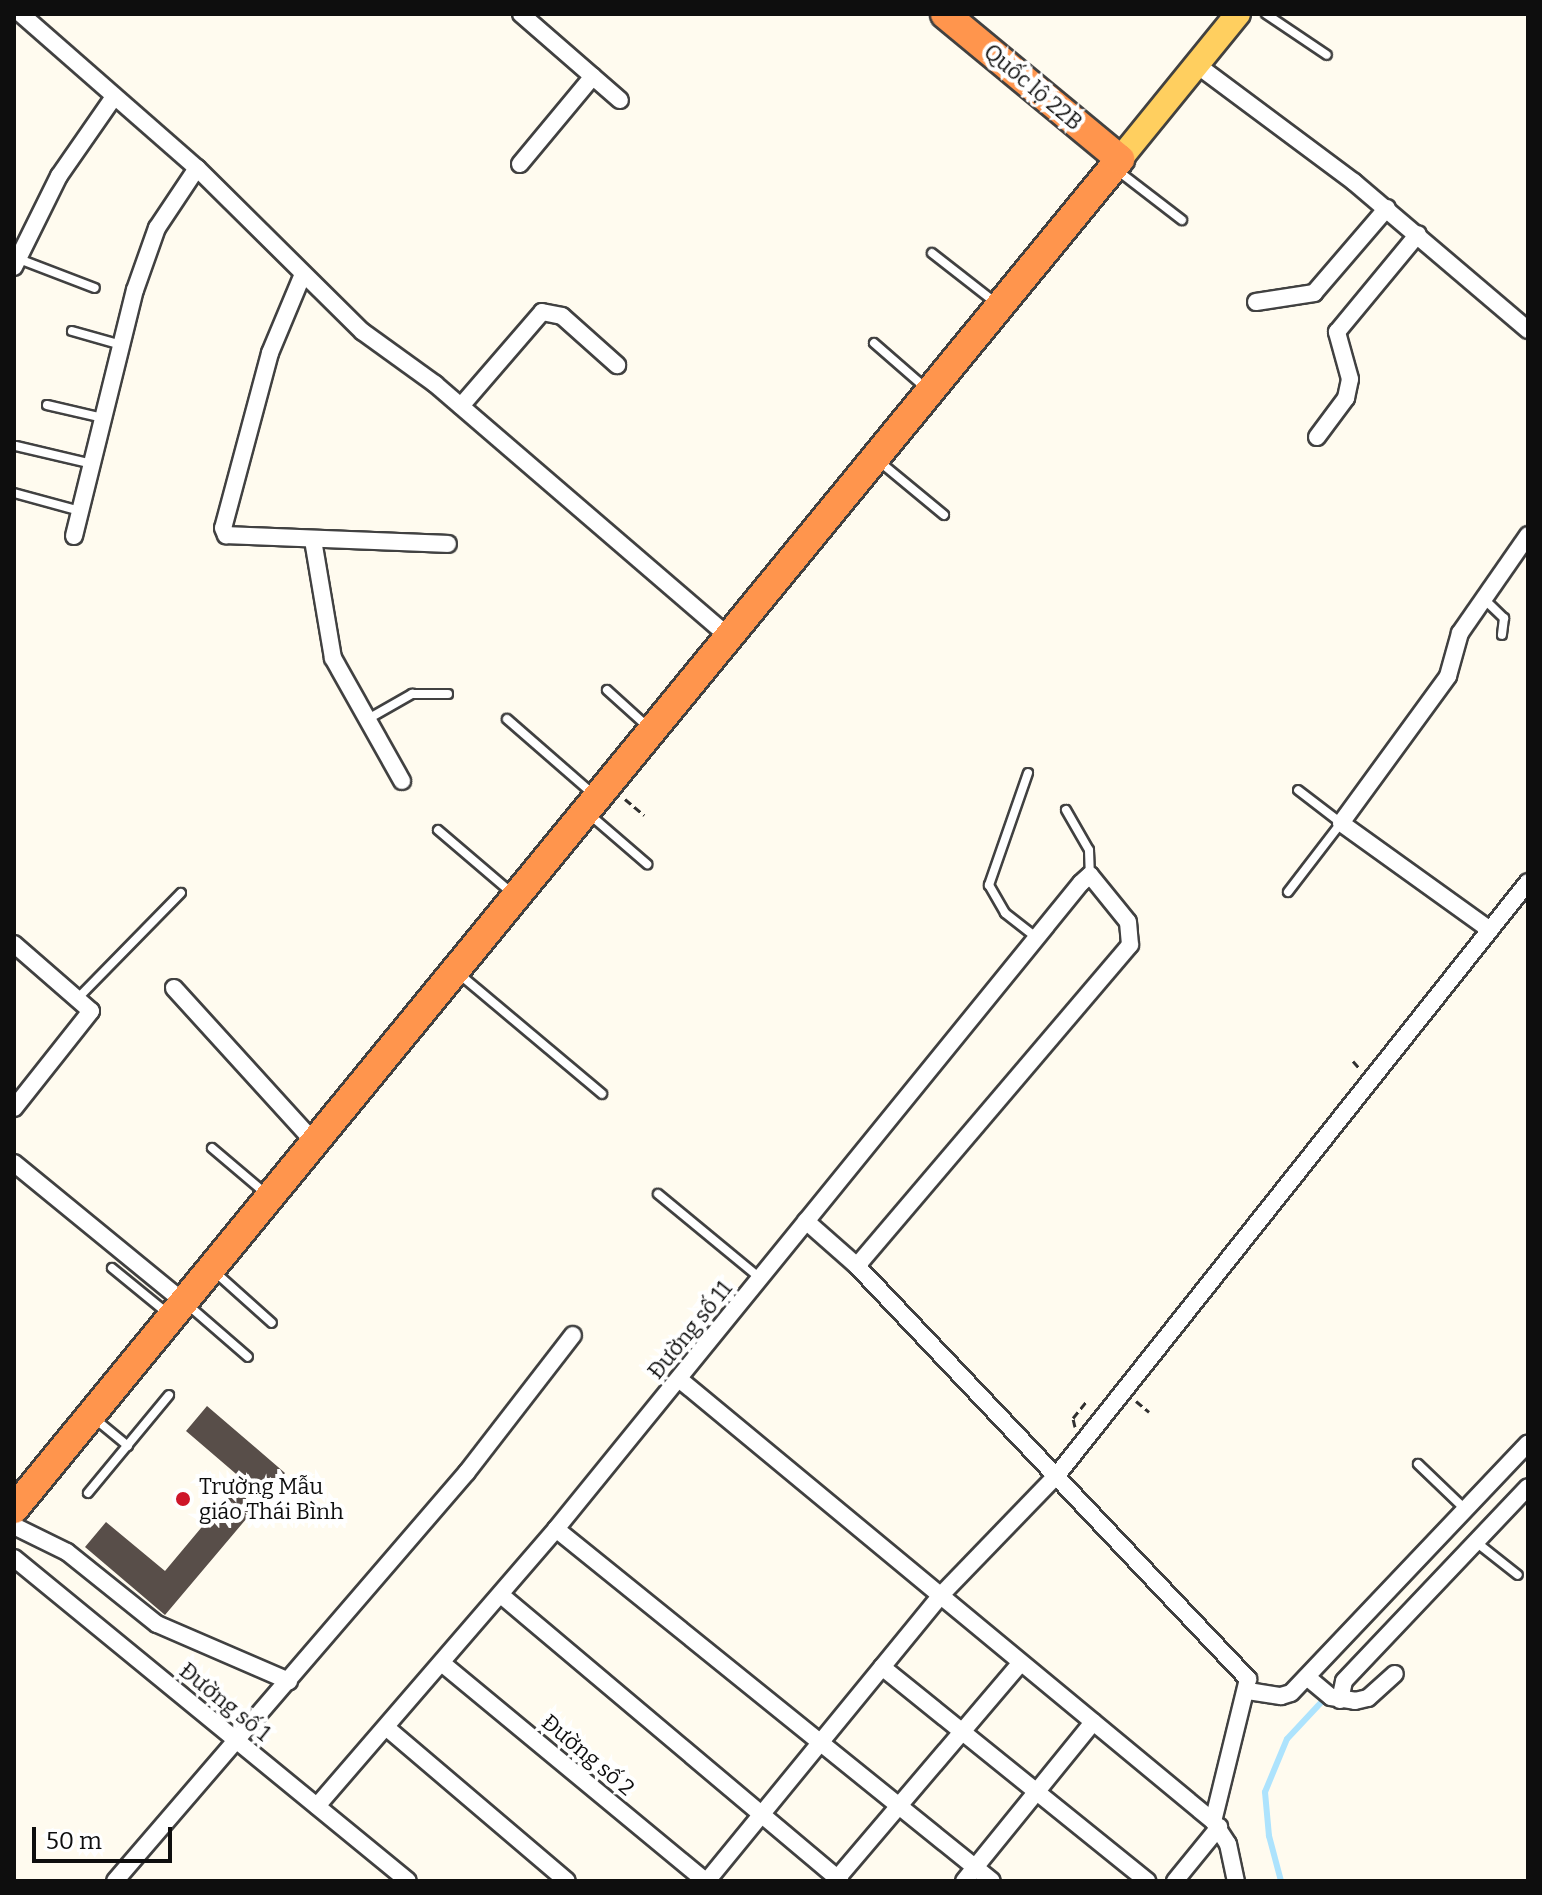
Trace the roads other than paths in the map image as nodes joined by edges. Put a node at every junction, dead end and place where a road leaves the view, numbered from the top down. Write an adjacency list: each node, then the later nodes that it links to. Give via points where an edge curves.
1 (21, 14): 6 (street); 10 (street)
2 (521, 14): 9 (street)
3 (945, 14): 12 (highway, Quốc lộ 22B)
4 (1238, 14): 8 (main road)
5 (1266, 14): 7 (lane)
6 (14, 26)
7 (1327, 55)
8 (1197, 65): 12 (main road); 15 (street)
9 (593, 76): 11 (street); 13 (street)
10 (114, 97): 14 (street); 19 (street, via 66,164)
11 (620, 100)
12 (1117, 163): 16 (lane); 23 (highway)
13 (520, 164)
14 (197, 168): 20 (street); 27 (street, via 157,228)
15 (1387, 208): 17 (street); 22 (street, via 1314,293)
16 (1182, 220)
17 (1418, 234): 24 (street); 33 (street, via 1337,332 1350,379 1346,398)
18 (932, 253): 23 (lane)
19 (16, 263): 21 (lane)
20 (303, 274): 31 (street, via 363,332); 42 (street, via 270,353 223,528 233,538)
21 (95, 288)
22 (1256, 302)
23 (1000, 306): 29 (highway)
24 (1528, 330)
25 (72, 331): 27 (lane)
26 (874, 343): 29 (lane)
27 (121, 345): 32 (street)
28 (617, 365): 31 (street, via 562,316 542,312)
29 (930, 392): 35 (highway)
30 (47, 405): 32 (lane)
31 (461, 406): 46 (street)
32 (103, 418): 36 (street)
33 (1317, 437)
34 (16, 446): 36 (lane)
35 (876, 459): 39 (lane); 46 (highway)
36 (92, 464): 38 (street)
37 (14, 493): 38 (lane)
38 (80, 511): 41 (street)
39 (944, 515)
40 (1528, 535): 44 (street)
41 (74, 536)
42 (313, 540): 43 (street); 49 (street, via 333,658)
43 (448, 544)
44 (1484, 599): 45 (lane, via 1504,618); 57 (street, via 1460,633 1448,676)
45 (1502, 635)
46 (730, 638): 51 (highway)
47 (607, 690): 51 (lane)
48 (448, 694): 49 (lane, via 412,694)
49 (368, 719): 53 (street)
50 (507, 719): 55 (lane)
51 (654, 732): 55 (highway)
52 (1028, 773): 66 (lane, via 989,885 1005,913)
53 (402, 781)
54 (1298, 790): 57 (lane)
55 (594, 806): 59 (lane); 64 (highway)
56 (1066, 810): 60 (lane, via 1089,850)
57 (1341, 823): 62 (lane); 65 (street)
58 (438, 830): 64 (lane)
59 (647, 864)
60 (1090, 875): 66 (street, Đường số 11); 79 (street, via 1128,922 1130,945)
61 (1528, 882): 65 (street)
62 (1288, 892)
63 (181, 893): 70 (lane)
64 (518, 898): 68 (highway)
65 (1490, 930): 93 (street)
66 (1037, 937): 78 (street, Đường số 11)
67 (14, 944): 70 (street)
68 (457, 972): 71 (lane); 73 (highway)
69 (174, 988): 73 (street)
70 (78, 998): 72 (street, via 91,1011 88,1018)
71 (602, 1094)
72 (14, 1108)
73 (315, 1143): 77 (highway)
74 (212, 1148): 77 (lane)
75 (14, 1163): 83 (street)
76 (658, 1194): 82 (lane)
77 (269, 1196): 81 (highway)
78 (806, 1221): 79 (street); 82 (street, Đường số 11)
79 (857, 1266): 93 (street)
80 (112, 1268): 83 (lane)
81 (211, 1269): 83 (highway); 84 (lane)
82 (760, 1278): 87 (street, Đường số 11)
83 (177, 1309): 86 (lane); 89 (highway)
84 (272, 1323)
85 (573, 1335): 109 (street, via 467,1472)
86 (248, 1357)
87 (679, 1379): 99 (street, Đường số 11); 104 (street)
88 (169, 1395): 91 (lane)
89 (91, 1415): 91 (lane); 96 (highway)
90 (1528, 1443): 97 (street)
91 (128, 1446): 95 (lane)
92 (1418, 1464): 97 (lane)
93 (1057, 1475): 104 (street); 111 (street, via 1235,1663 1248,1679)
94 (1528, 1487): 100 (street)
95 (88, 1493)
96 (14, 1509)
97 (1465, 1509): 110 (street)
98 (14, 1526): 109 (street, via 67,1552 157,1624)
99 (556, 1529): 103 (street, Đường số 11); 117 (street)
100 (1475, 1542): 102 (lane); 112 (street, via 1344,1681)
101 (14, 1558): 116 (street, Đường số 1)
102 (1518, 1575)
103 (501, 1595): 105 (street, Đường số 11); 121 (street)
104 (941, 1595): 106 (street); 107 (street)
105 (443, 1664): 114 (street, Đường số 11); 128 (street, Đường số 2)
106 (1020, 1664): 113 (street); 115 (street)
107 (882, 1667): 115 (street); 117 (street)
108 (1395, 1674): 112 (street, via 1368,1698)
109 (289, 1681): 116 (street)
110 (1312, 1682): 111 (street, via 1286,1696); 112 (street)
111 (1248, 1691): 122 (street)
112 (1336, 1699)
113 (1093, 1722): 118 (street); 122 (street)
114 (387, 1728): 120 (street, Đường số 11); 127 (street)
115 (960, 1730): 118 (street); 119 (street)
116 (234, 1738): 120 (street, Đường số 1); 125 (street)
117 (824, 1740): 119 (street); 121 (street)
118 (1036, 1792): 123 (street); 131 (street)
119 (901, 1803): 123 (street); 124 (street)
120 (317, 1806): 126 (street, Đường số 1)
121 (762, 1814): 124 (street); 128 (street)
122 (1216, 1824): 132 (street); 133 (street)
123 (975, 1867): 129 (street); 130 (street)
124 (838, 1880)
125 (115, 1881)
126 (408, 1881)
127 (567, 1881)
128 (706, 1881)
129 (964, 1881)
130 (992, 1881)
131 (1147, 1881)
132 (1175, 1881)
133 (1236, 1881)

